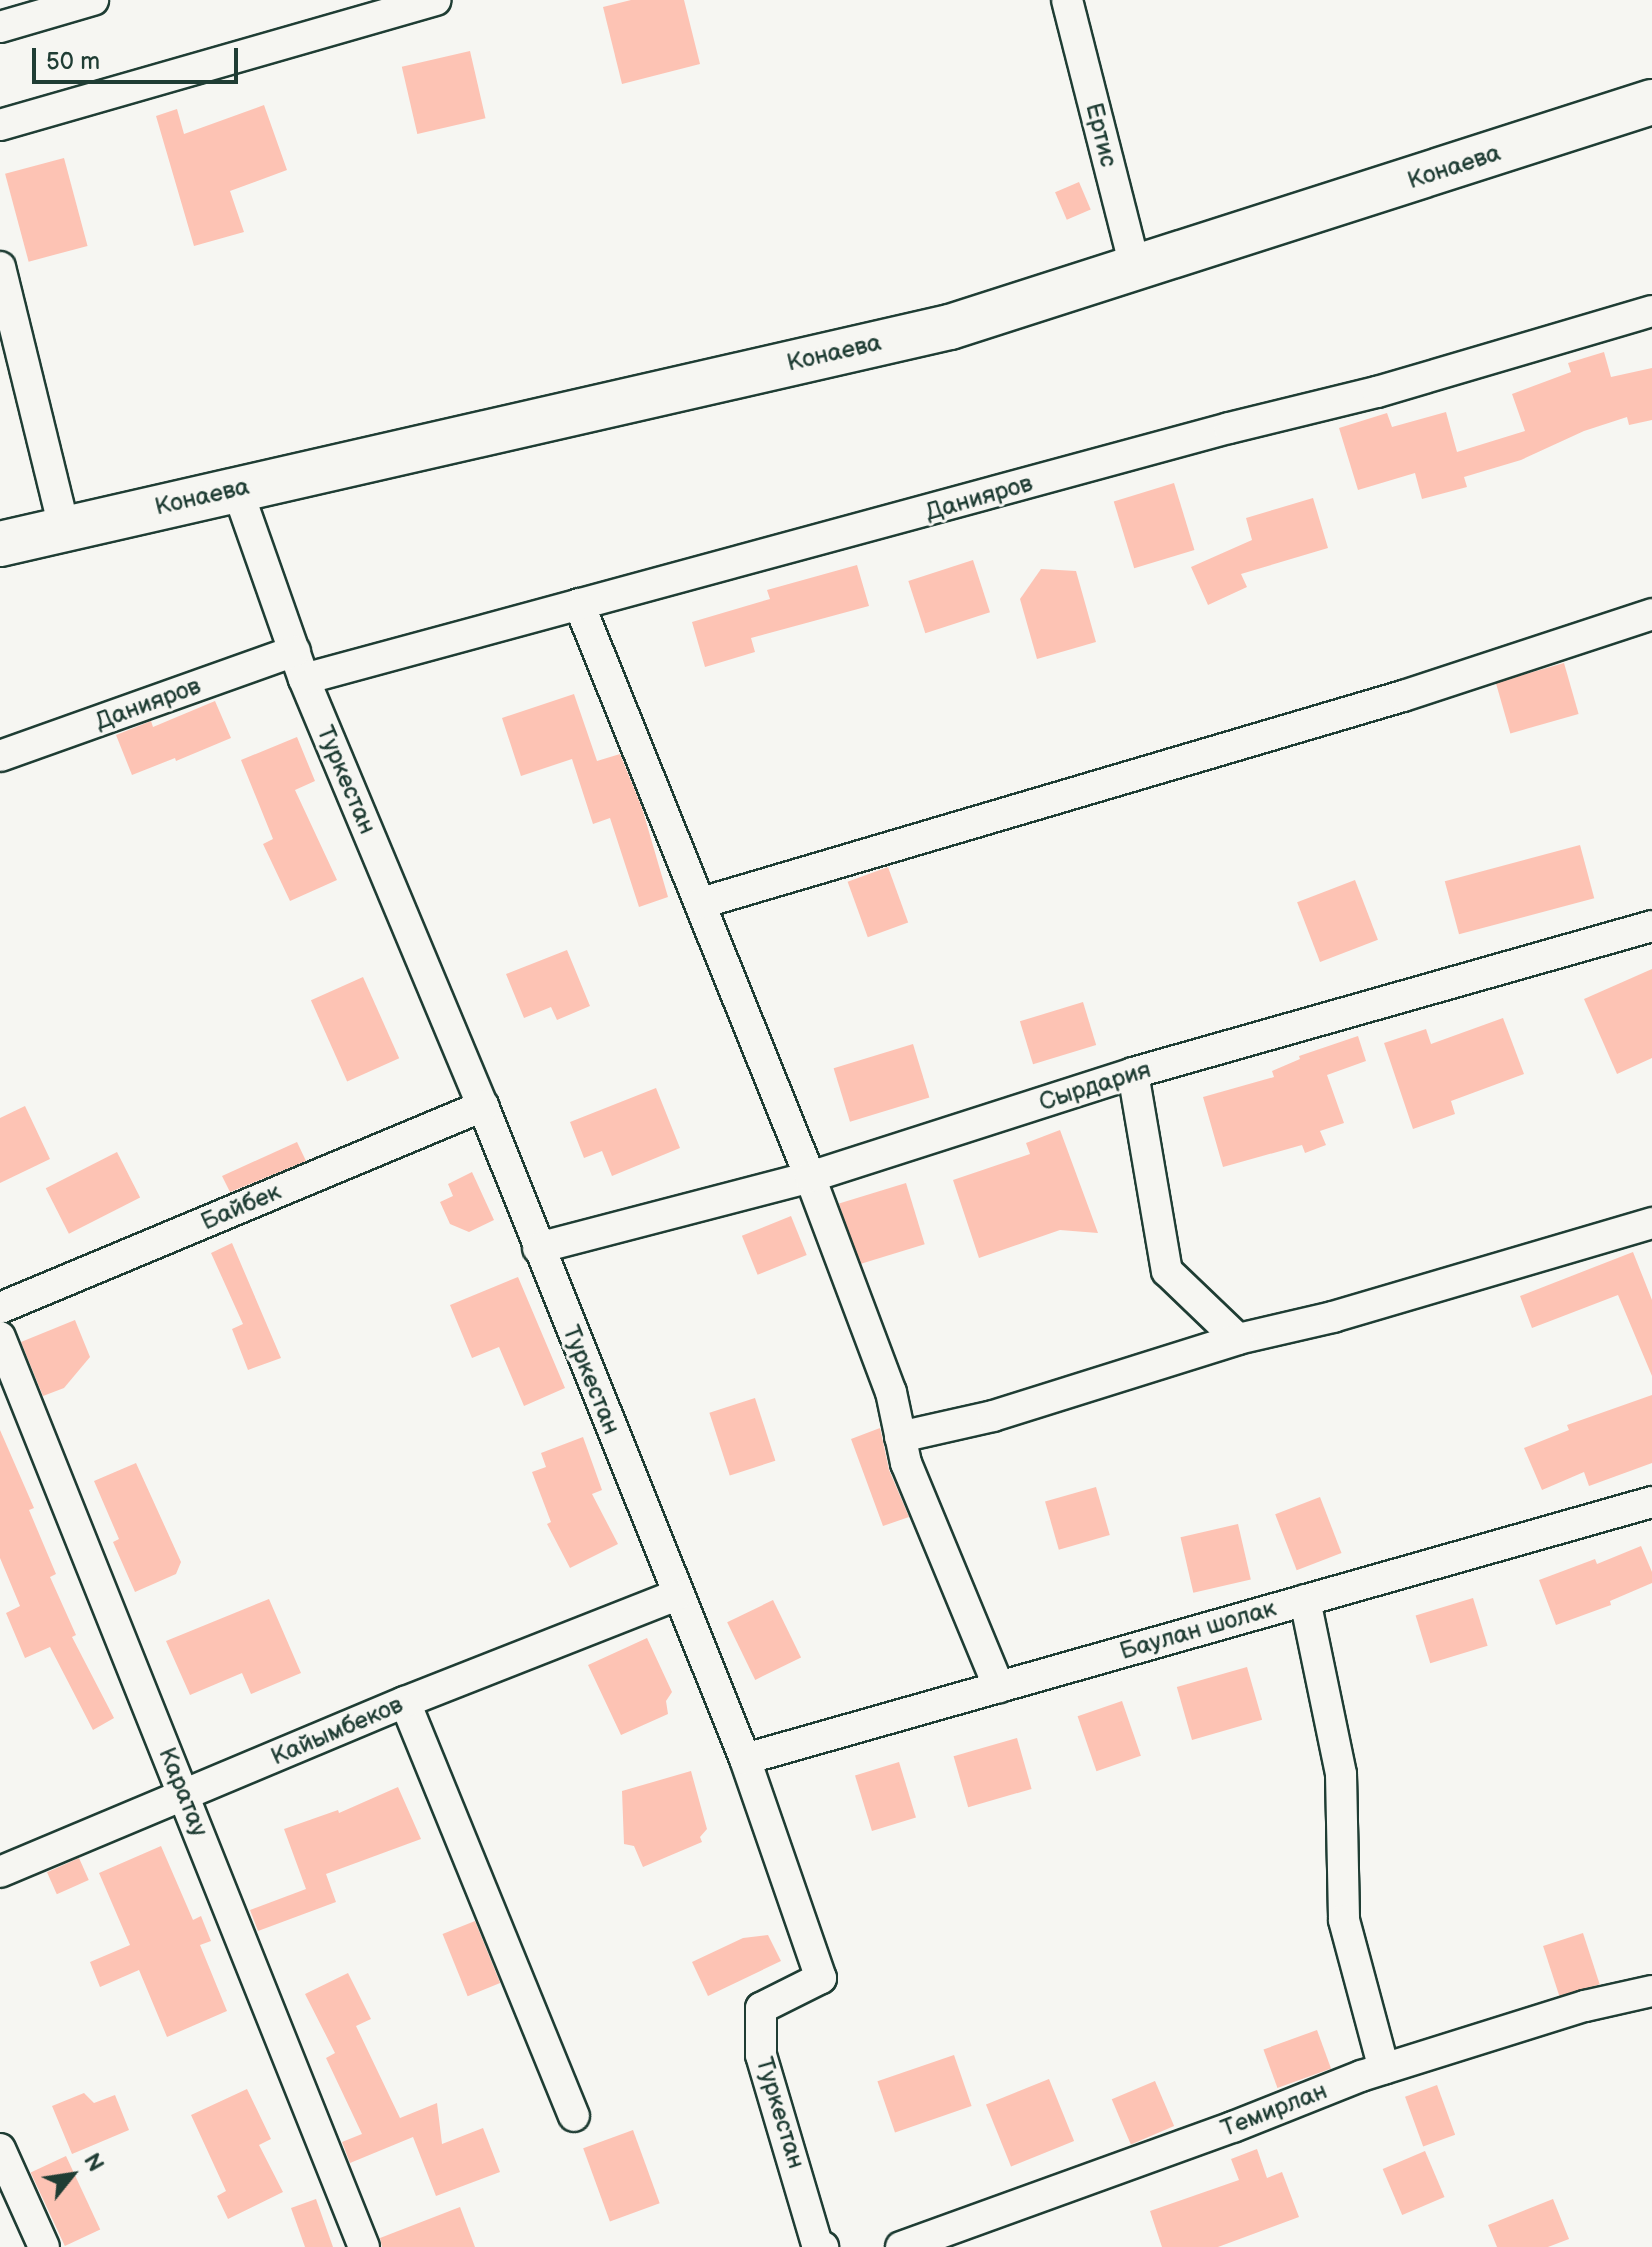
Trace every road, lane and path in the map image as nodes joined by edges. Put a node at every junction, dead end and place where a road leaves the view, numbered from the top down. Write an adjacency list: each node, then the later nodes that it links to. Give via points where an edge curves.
1 (93, 0): 4 (street)
2 (435, 0): 6 (street)
3 (1067, 0): 8 (street, Ертис)
4 (0, 27)
5 (1652, 102): 8 (main road, Конаева)
6 (0, 125)
7 (0, 267): 11 (street)
8 (1136, 270): 10 (main road, Конаева, via 950,327)
9 (1652, 311): 13 (street, Данияров, via 1377,392)
10 (237, 489): 11 (main road, Конаева); 15 (street, Туркестан)
11 (64, 527): 12 (main road, Конаева)
12 (0, 544)
13 (579, 604): 15 (street, Данияров); 17 (street)
14 (1652, 614): 17 (street, via 1403,696)
15 (300, 665): 16 (street, Данияров); 20 (street, Туркестан)
16 (0, 756)
17 (701, 903): 21 (street)
18 (1652, 926): 19 (street, Сырдария)
19 (1133, 1073): 21 (street, Сырдария); 26 (street, via 1167,1271)
20 (483, 1106): 23 (street, Туркестан); 24 (street, Байбек)
21 (810, 1177): 23 (street, Сырдария); 27 (street, via 891,1392)
22 (1652, 1223): 26 (street, via 1333,1317)
23 (538, 1248): 29 (street, Туркестан)
24 (0, 1308)
25 (0, 1337): 34 (street, Каратау)
26 (1238, 1339): 27 (street, via 993,1416)
27 (900, 1437): 31 (street)
28 (1652, 1502): 30 (street, Баулан шолак)
29 (677, 1595): 32 (street, Кайымбеков); 33 (street, Туркестан)
30 (1305, 1600): 31 (street, Баулан шолак); 37 (street, via 1341,1774 1344,1920)
31 (999, 1687): 33 (street, Баулан шолак)
32 (405, 1702): 34 (street, Кайымбеков); 38 (street)
33 (745, 1759): 42 (street, Туркестан, via 821,1978 761,2008 761,2055 817,2244)
34 (185, 1795): 35 (street, Кайымбеков); 41 (street, Каратау)
35 (0, 1872)
36 (1652, 1991): 37 (street, Темирлан, via 1585,2006)
37 (1384, 2069): 43 (street, Темирлан)
38 (574, 2116)
39 (0, 2149): 40 (street)
40 (44, 2247)
41 (364, 2247)
42 (823, 2247)
43 (901, 2247)

